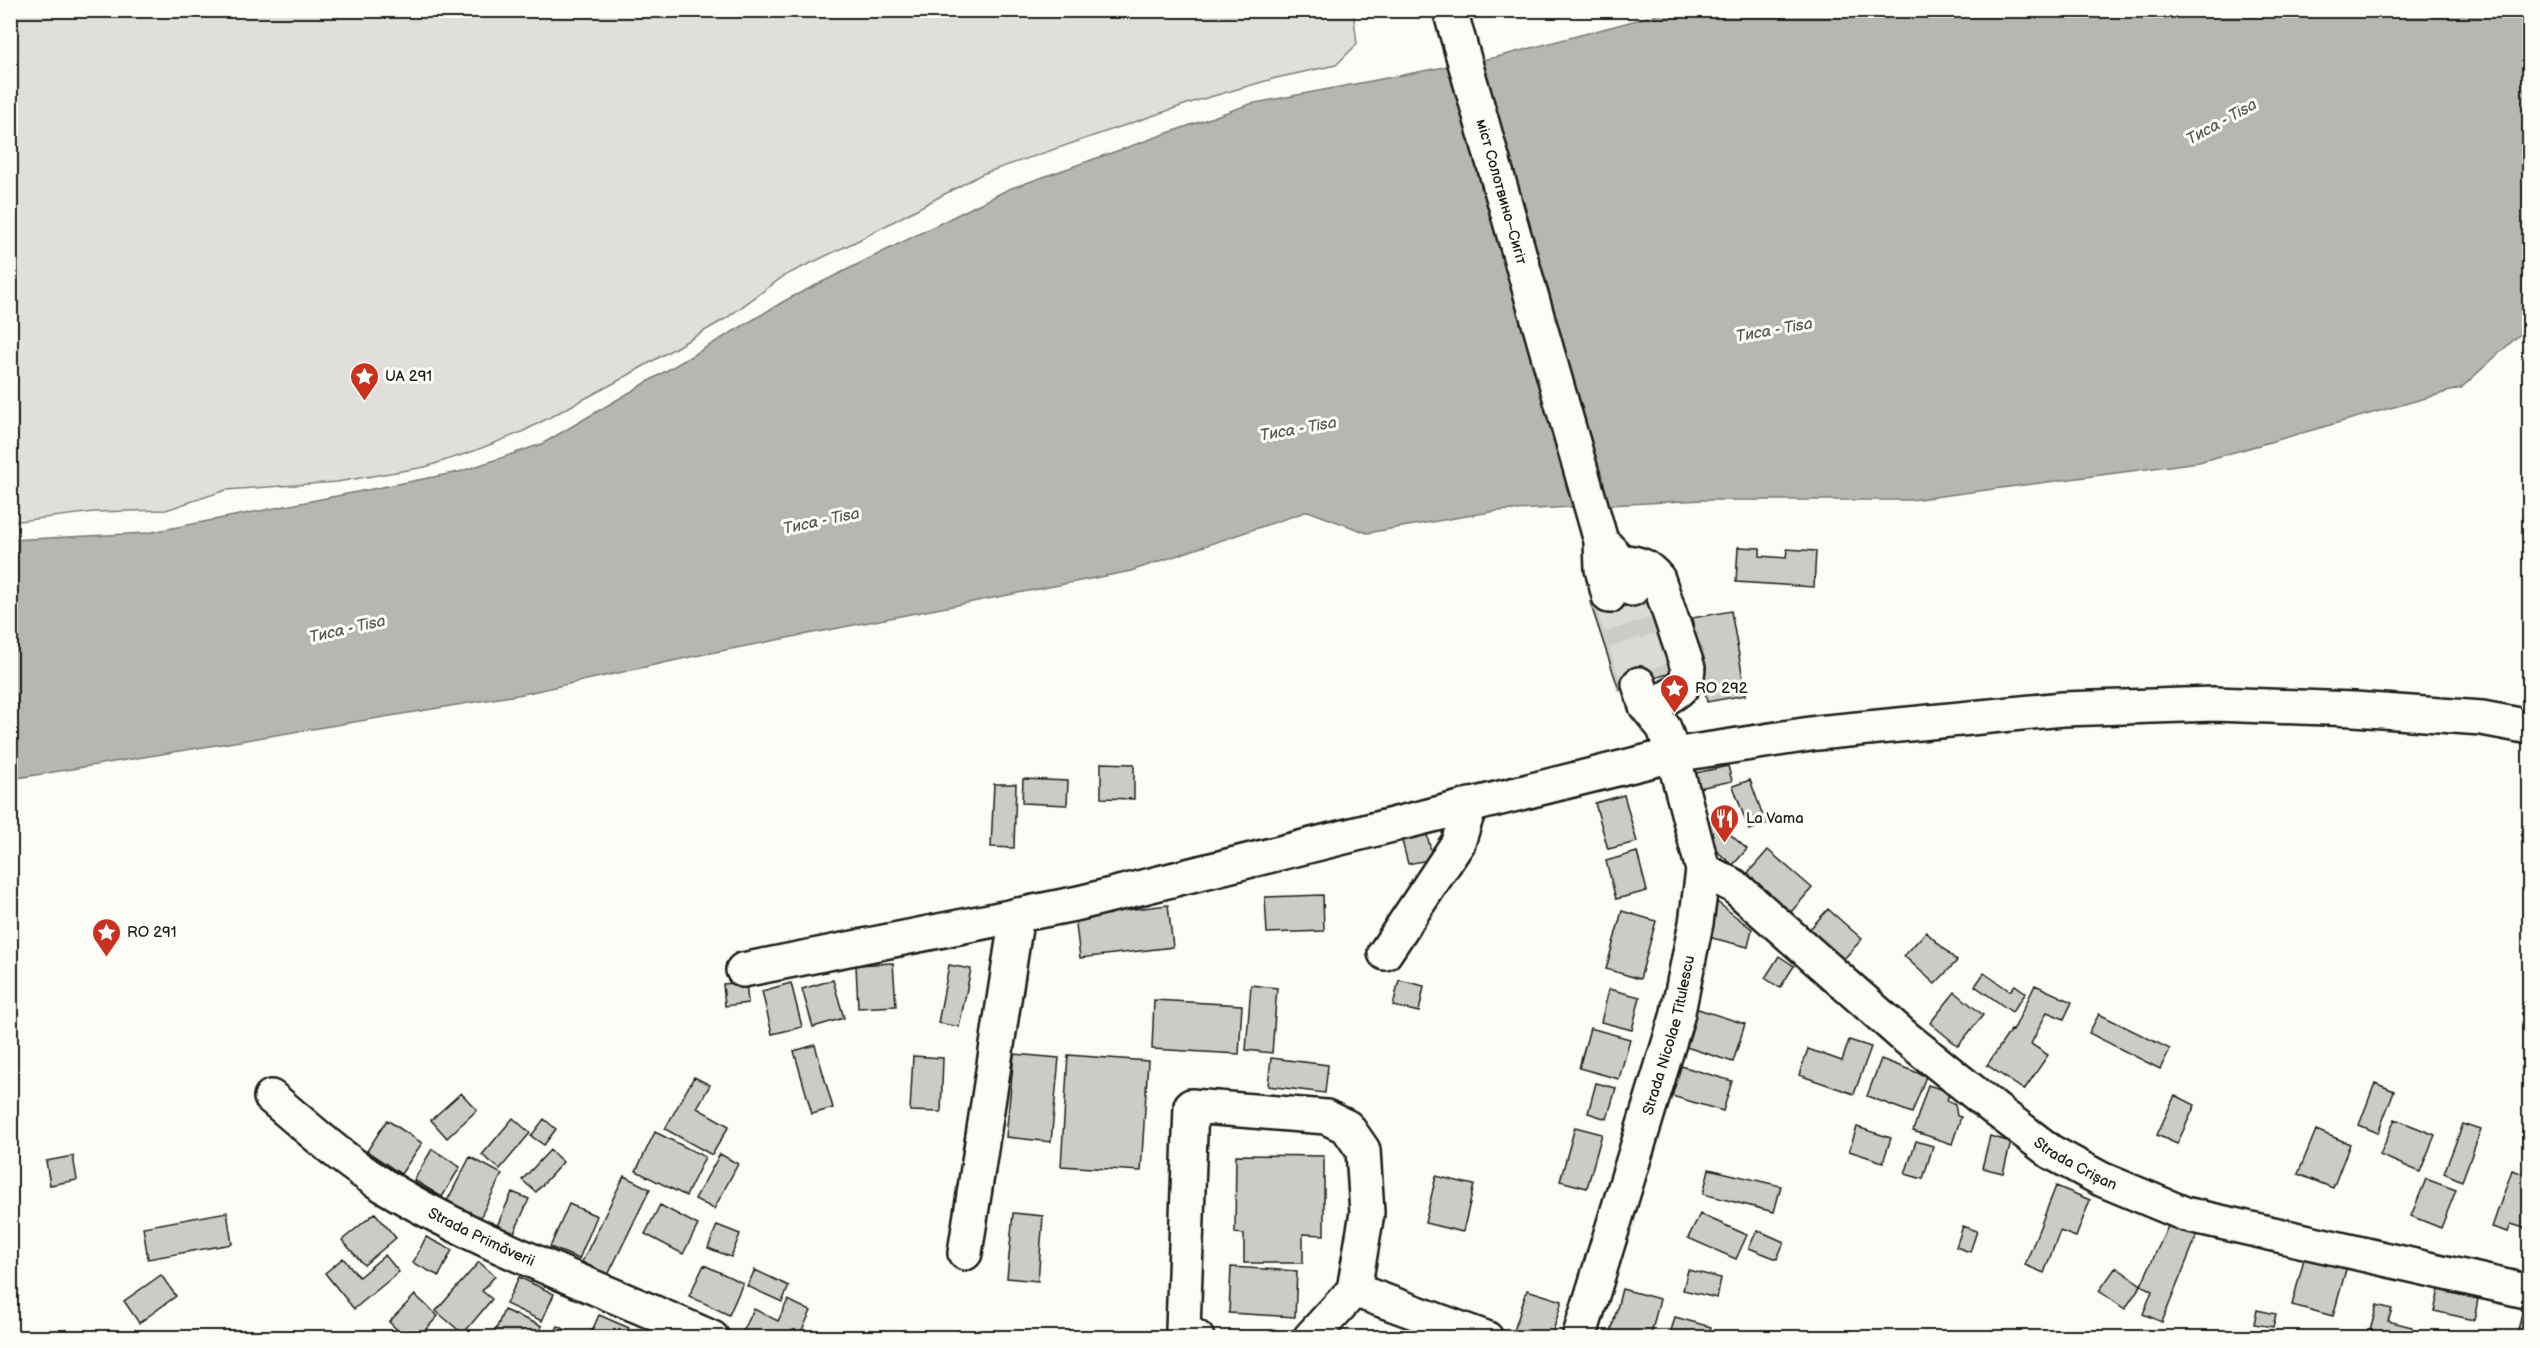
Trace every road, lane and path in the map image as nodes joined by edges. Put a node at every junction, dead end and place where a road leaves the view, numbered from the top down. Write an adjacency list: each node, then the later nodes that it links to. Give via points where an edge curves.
1 (1450, 10): 2 (street, міст Солотвино–Сигіт, via 1553,374 1611,561 1642,565 1658,579 1688,668 1687,681)
2 (1661, 708): 3 (street, via 1817,733 2063,709 2214,704 2482,718); 4 (street); 5 (street, Strada Nicolae Titulescu)
3 (2529, 727)
4 (1470, 805): 6 (street, via 1209,872); 7 (street, via 1458,843)
5 (1703, 870): 12 (street, Strada Crișan, via 1734,886 1905,1037 1996,1110 2051,1152 2100,1179 2185,1214); 17 (street, Strada Nicolae Titulescu, via 1677,1017)
6 (1017, 915): 8 (street); 10 (street)
7 (1385, 953)
8 (744, 970)
9 (271, 1097): 13 (street, Strada Primăverii, via 385,1186 532,1262)
10 (965, 1253)
11 (1354, 1290): 14 (street, via 1367,1213 1363,1150 1347,1127 1326,1117 1191,1106 1183,1329); 15 (street); 16 (street)
12 (2529, 1292)
13 (712, 1338)
14 (1197, 1338)
15 (1311, 1338)
16 (1486, 1338)
17 (1579, 1338)

